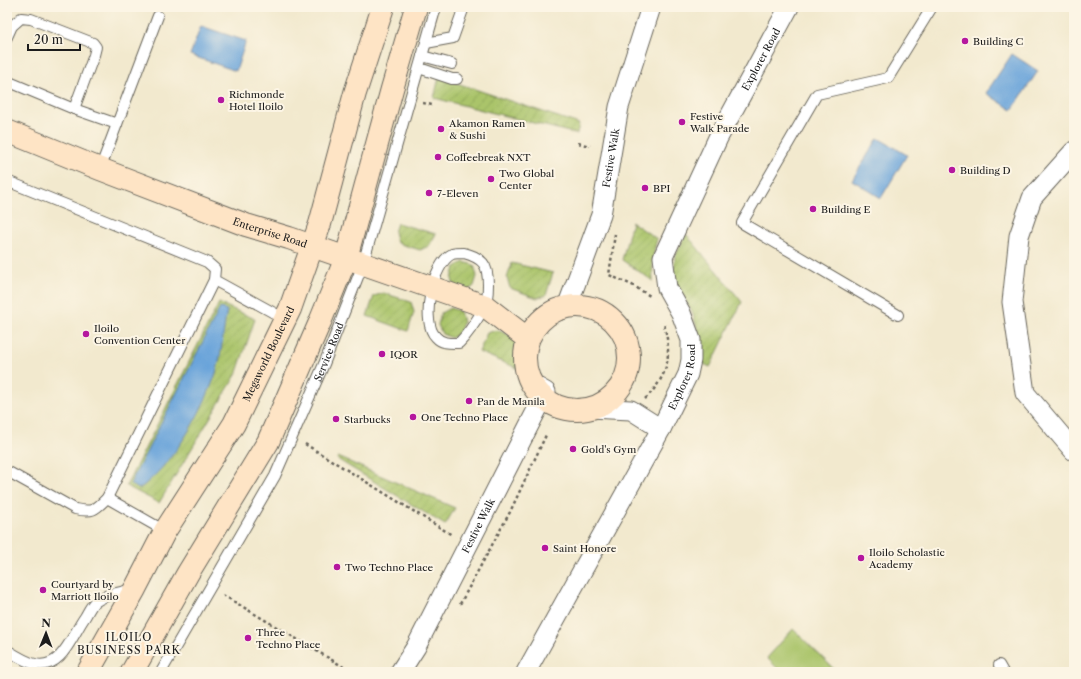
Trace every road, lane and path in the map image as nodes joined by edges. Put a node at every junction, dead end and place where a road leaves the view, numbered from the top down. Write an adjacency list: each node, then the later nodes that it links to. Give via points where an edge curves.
1 (383, 7): 24 (main road, Megaworld Boulevard)
2 (416, 7): 26 (main road)
3 (436, 7): 10 (lane, Service Road)
4 (464, 7): 10 (lane, via 453,38)
5 (651, 7): 35 (street, Festive Walk, via 619,106 601,215)
6 (789, 7): 45 (street, Explorer Road, via 718,138 663,257 666,288 681,313 691,340 691,360 688,374)
7 (932, 7): 37 (lane, via 888,78 818,94 742,223)
8 (158, 16): 19 (lane)
9 (7, 37): 18 (lane, via 12,26 21,18 31,19 94,43 94,55)
10 (426, 43): 11 (lane, Service Road)
11 (422, 56): 12 (lane); 13 (lane, Service Road)
12 (452, 64)
13 (418, 68): 14 (lane); 30 (lane, Service Road)
14 (457, 79)
15 (7, 81): 18 (lane)
16 (423, 102): 17 (path)
17 (432, 105)
18 (74, 109): 19 (lane)
19 (117, 124): 25 (lane)
20 (7, 131): 25 (main road, Enterprise Road)
21 (578, 144): 22 (path)
22 (590, 146)
23 (1074, 151): 48 (street, via 1032,198 1019,236 1012,302 1025,393)
24 (336, 162): 26 (main road, via 338,176 348,186 355,186); 29 (main road, Megaworld Boulevard)
25 (100, 169): 29 (main road, Enterprise Road, via 246,225)
26 (369, 170): 30 (main road)
27 (7, 181): 31 (lane, via 207,262 215,269)
28 (616, 228): 33 (path, via 610,275 632,285 650,296)
29 (313, 247): 30 (main road, Enterprise Road); 36 (main road, Megaworld Boulevard)
30 (354, 261): 32 (main road, Enterprise Road); 39 (main road); 59 (lane, Service Road, via 324,364 275,476)
31 (214, 280): 36 (lane); 50 (lane)
32 (431, 288): 34 (main road, Enterprise Road); 34 (lane, via 442,263 452,254 464,253 476,257 487,271); 34 (lane, via 430,327 435,337 446,343 459,343 469,333)
33 (653, 301)
34 (485, 306): 40 (main road, Enterprise Road)
35 (567, 307): 40 (main road, via 551,311); 42 (main road, via 581,306 596,310 610,318 621,330 627,344 629,360 626,376 618,390 605,401)
36 (287, 314): 39 (main road, via 296,303 312,302 320,313); 51 (main road, Megaworld Boulevard, via 234,424)
37 (898, 315)
38 (663, 318): 43 (path, via 668,340 668,361 661,380 647,398)
39 (320, 322): 58 (main road, via 268,442 188,573)
40 (528, 339): 41 (main road, via 525,353 526,369)
41 (532, 384): 42 (main road, via 543,397 557,406); 61 (street, Festive Walk, via 546,392 416,647)
42 (581, 409): 43 (street); 44 (path, via 560,406)
43 (632, 410): 45 (street)
44 (557, 413)
45 (661, 429): 62 (street, Explorer Road)
46 (547, 434): 55 (path, via 510,512)
47 (305, 444): 52 (path)
48 (1074, 451)
49 (7, 471): 50 (lane, via 75,509 86,512 95,510)
50 (107, 498): 51 (lane)
51 (166, 531): 53 (main road, Megaworld Boulevard)
52 (454, 536)
53 (135, 589): 56 (lane, via 95,602 64,651 58,658 46,664 34,664); 57 (main road, Megaworld Boulevard)
54 (223, 595): 60 (path)
55 (460, 605)
56 (7, 650)
57 (88, 672)
58 (132, 672)
59 (161, 672)
60 (352, 672)
61 (400, 672)
62 (526, 672)

